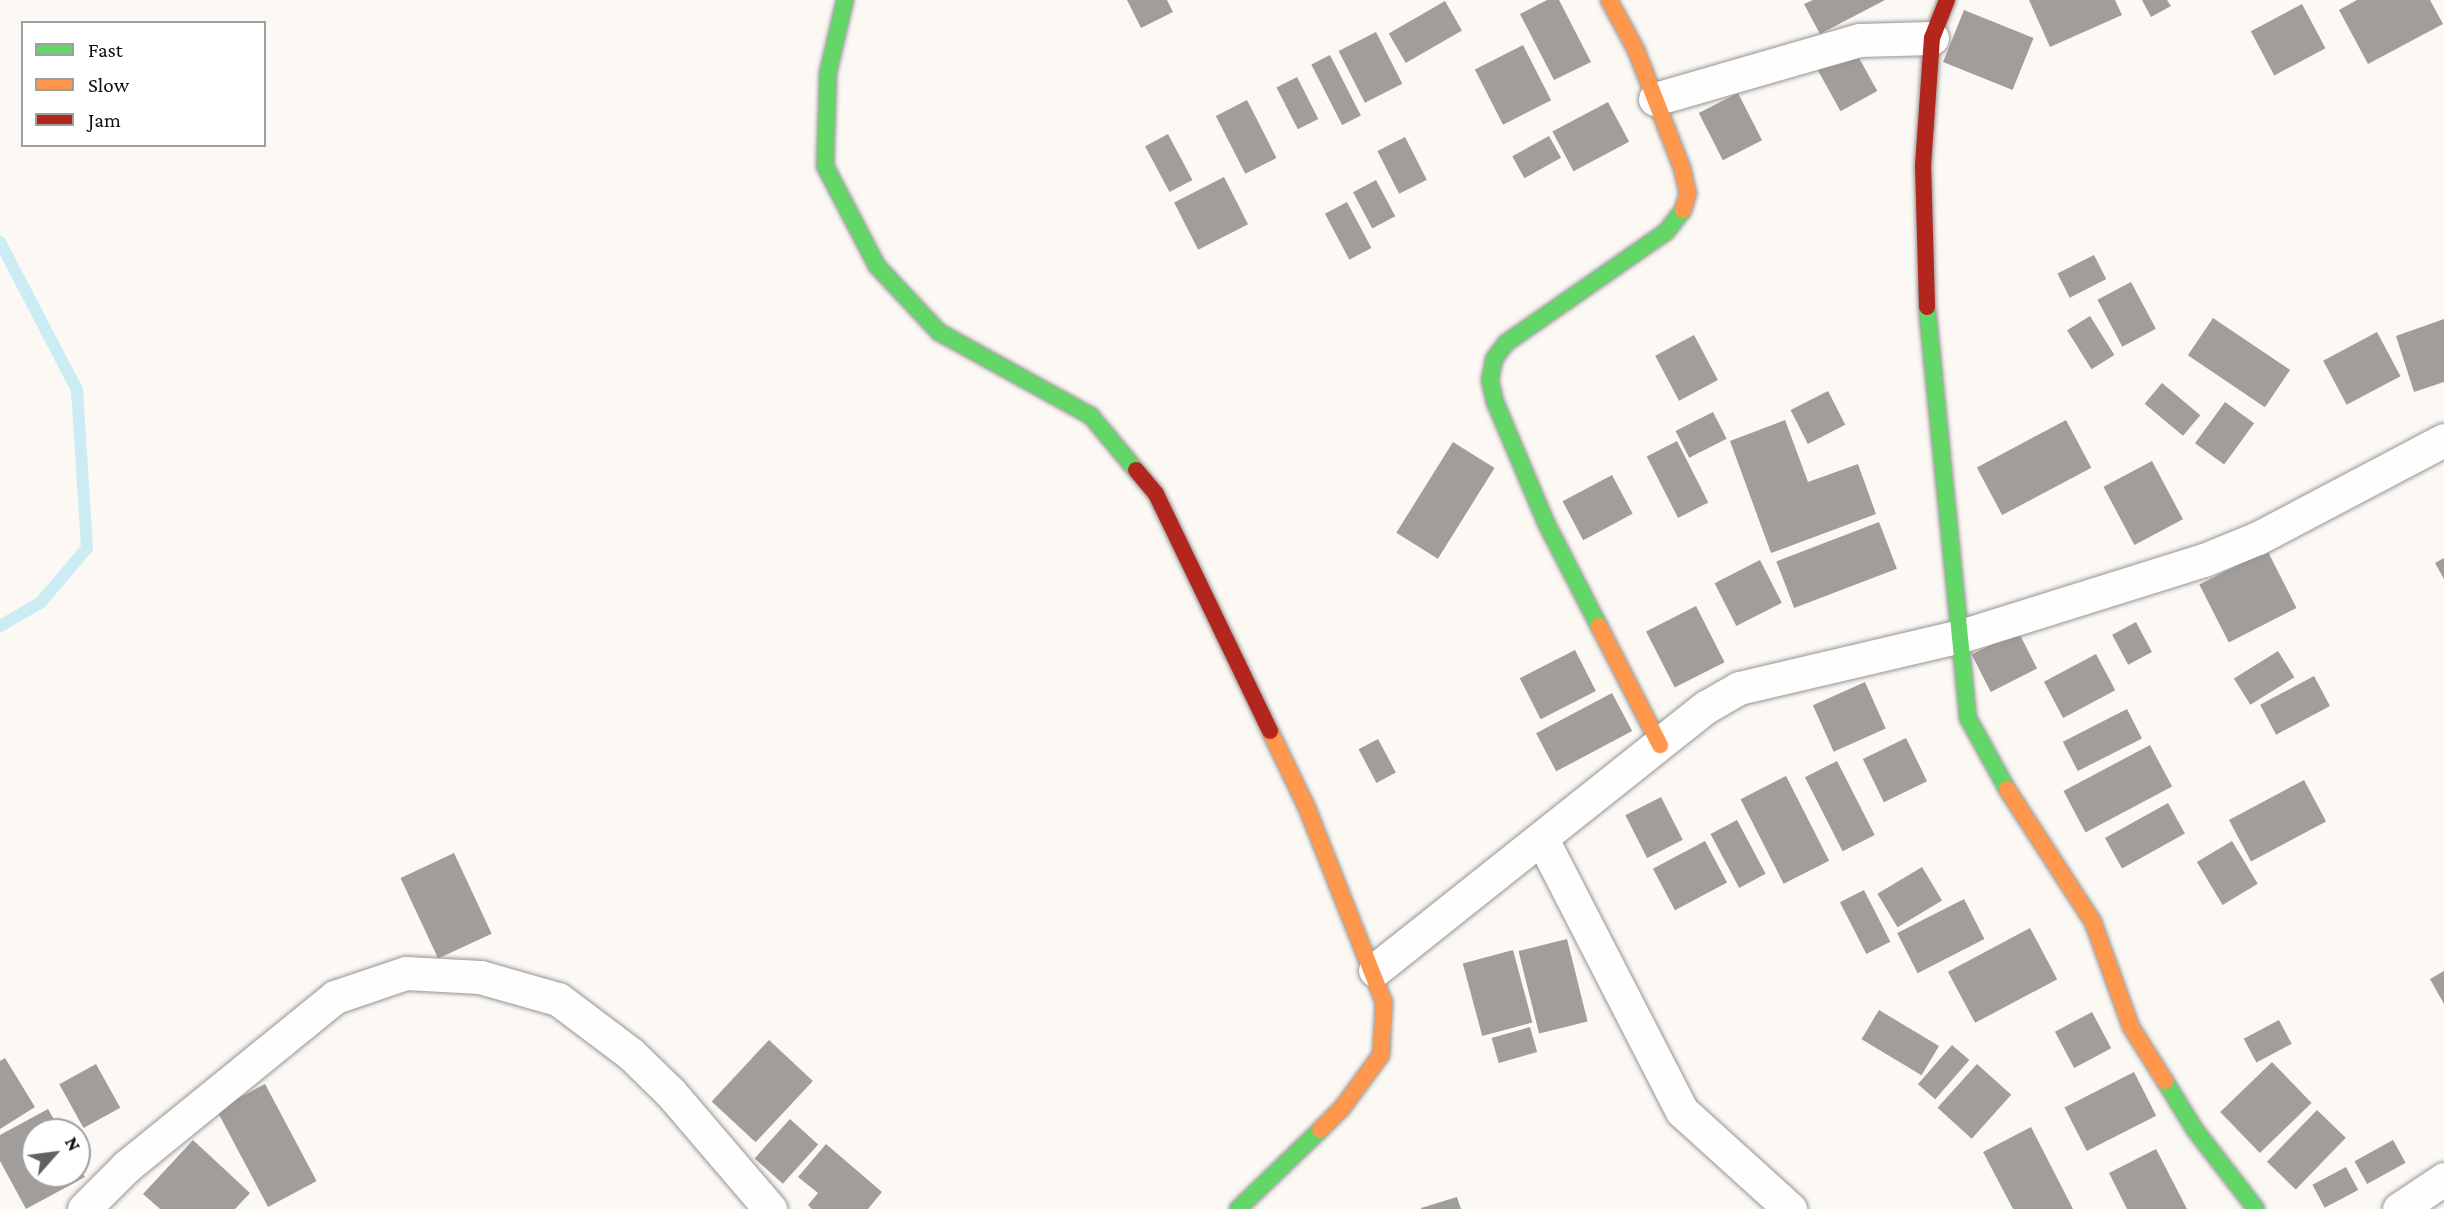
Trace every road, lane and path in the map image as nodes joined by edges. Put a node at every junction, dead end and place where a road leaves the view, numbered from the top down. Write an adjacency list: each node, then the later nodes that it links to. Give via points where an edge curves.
1 (845, 0): 10 (street, via 828,73 824,166 877,266 939,332 1091,416 1156,494 1307,808)
2 (1609, 0): 5 (street)
3 (1947, 0): 4 (street)
4 (1932, 38): 5 (street, via 1860,40); 7 (street, via 1923,166 1924,281)
5 (1655, 99): 8 (street, via 1688,193 1682,214 1665,232 1506,343 1494,359 1490,380 1494,402 1547,525)
6 (2444, 440): 7 (street, via 2225,551)
7 (1961, 636): 8 (street, via 1739,688 1706,706); 16 (street, via 1961,683 1974,730 2093,922 2131,1027 2195,1130)
8 (1660, 745): 9 (street)
9 (1542, 839): 10 (street); 15 (street, via 1682,1111)
10 (1376, 970): 14 (street, via 1384,1002 1381,1055 1342,1108)
11 (2444, 1179): 17 (street)
12 (84, 1209): 13 (street, via 127,1166 335,997 405,973 480,977 558,999 631,1054 671,1093)
13 (770, 1209)
14 (1238, 1209)
15 (1790, 1209)
16 (2256, 1209)
17 (2399, 1209)

